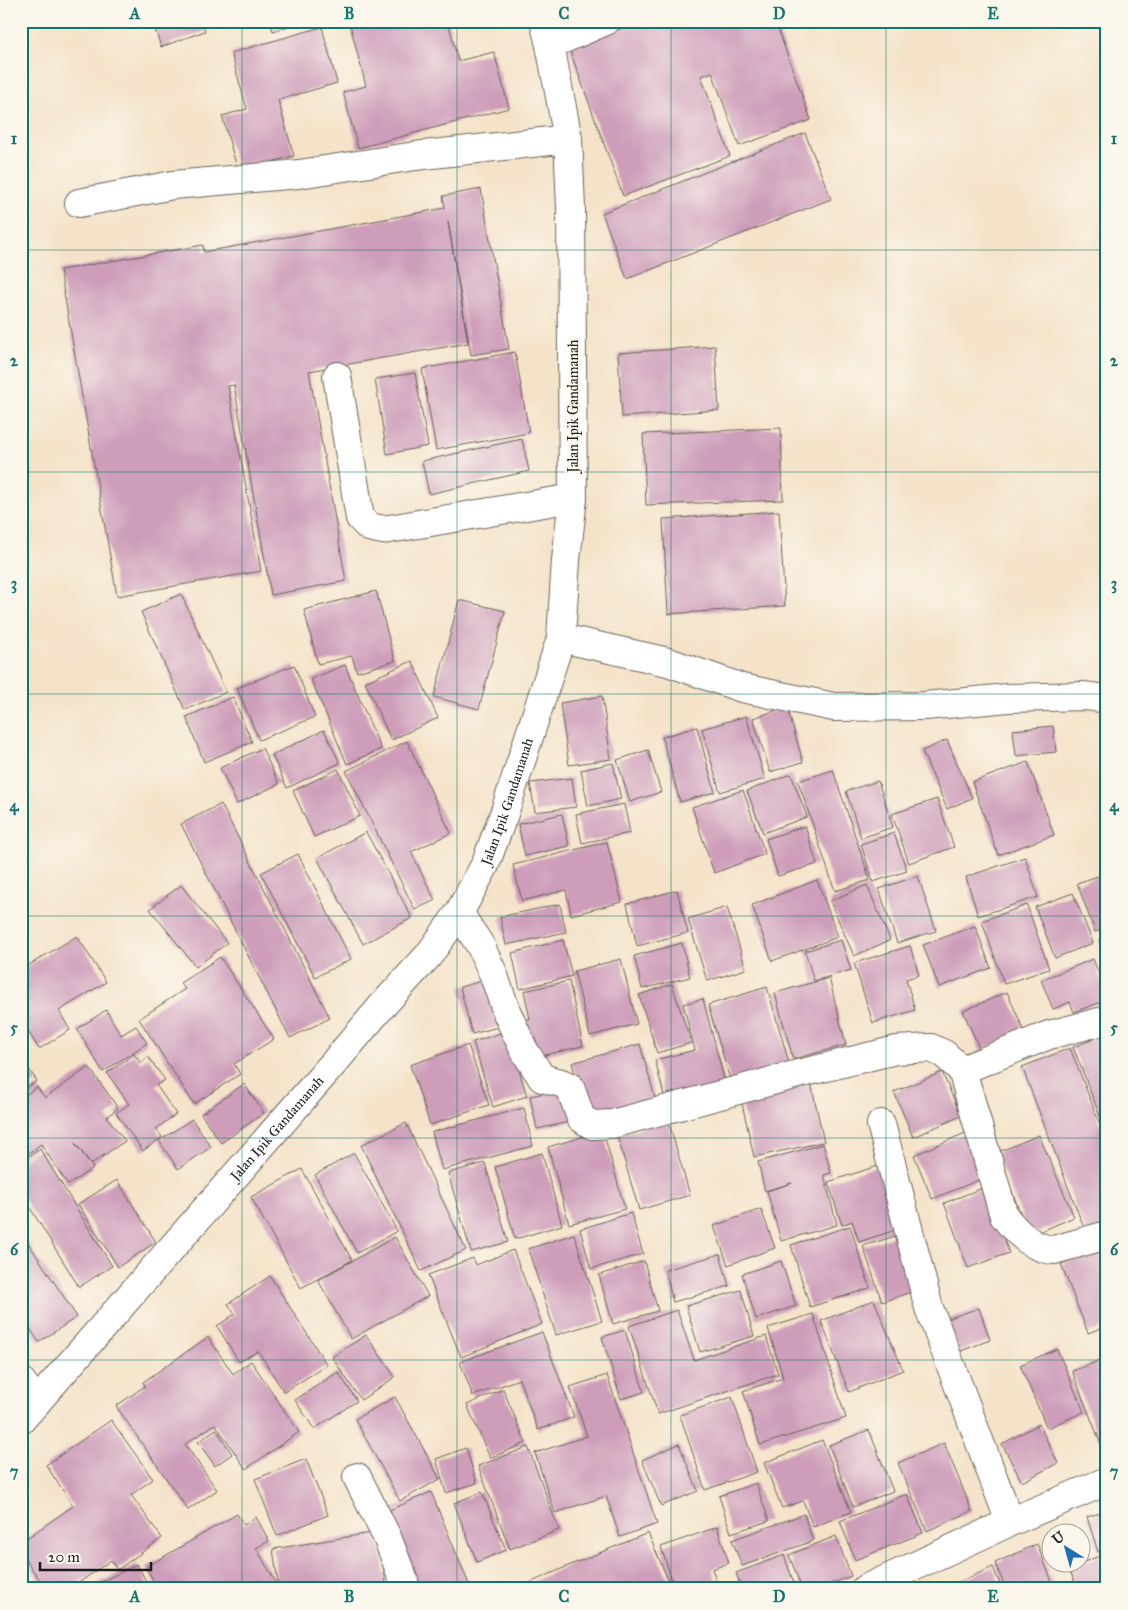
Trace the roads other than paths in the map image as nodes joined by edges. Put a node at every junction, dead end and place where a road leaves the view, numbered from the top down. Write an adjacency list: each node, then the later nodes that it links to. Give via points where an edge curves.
1 (606, 21): 2 (street)
2 (547, 33): 3 (street, Jalan Ipik Gandamanah)
3 (568, 139): 4 (street, via 415,156 299,174 173,185); 6 (street, Jalan Ipik Gandamanah, via 572,208)
4 (79, 203)
5 (336, 376): 6 (street, via 360,518 369,527 383,530)
6 (573, 498): 7 (street, Jalan Ipik Gandamanah)
7 (561, 638): 8 (street, via 668,662 742,688 834,707 926,706 1008,698 1085,696); 9 (street, Jalan Ipik Gandamanah, via 485,865)
8 (1107, 699)
9 (459, 913): 11 (street, via 480,944 524,1050 542,1078 570,1088 582,1118 592,1125 612,1124 896,1050 931,1048 944,1054); 14 (street, Jalan Ipik Gandamanah, via 428,956 332,1066)
10 (1107, 1020): 11 (street, via 1049,1035)
11 (962, 1070): 13 (street, via 1004,1216 1015,1231 1046,1250)
12 (881, 1124): 17 (street, via 929,1308)
13 (1107, 1235)
14 (26, 1401)
15 (357, 1477): 18 (street, via 387,1538)
16 (1107, 1481): 17 (street)
17 (1010, 1522): 19 (street)
18 (405, 1589)
19 (865, 1589)

